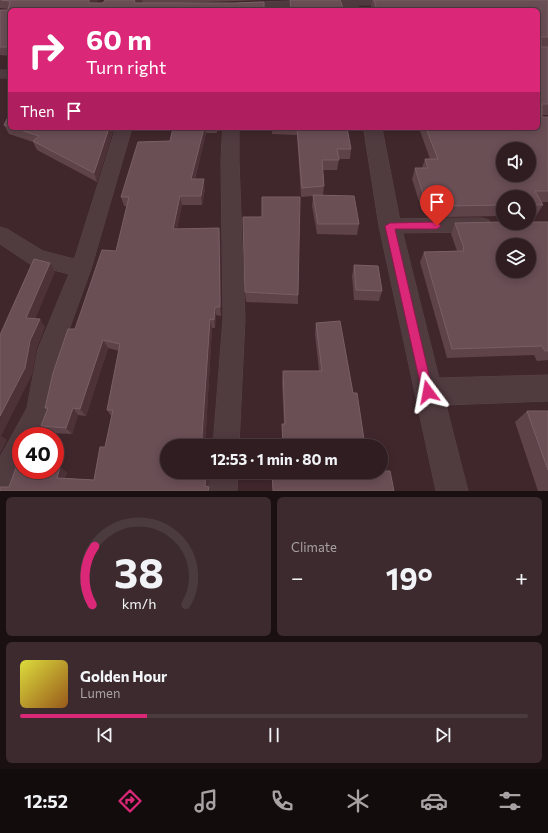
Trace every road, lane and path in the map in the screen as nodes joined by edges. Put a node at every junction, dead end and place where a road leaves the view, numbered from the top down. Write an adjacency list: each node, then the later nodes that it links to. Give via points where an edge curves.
1 (413, 2): 2 (street)
2 (351, 4): 3 (street)
3 (226, 7)
4 (123, 130): 10 (street)
5 (232, 130): 14 (street, via 230,161 234,319)
6 (373, 130): 8 (street, via 380,181)
7 (496, 225): 8 (street)
8 (390, 226): 12 (street)
9 (0, 234): 10 (street, via 36,258)
10 (81, 269): 13 (street, via 50,349 39,411)
11 (548, 388): 12 (street)
12 (428, 392): 19 (street)
13 (31, 427)
14 (226, 439)
15 (12, 461): 17 (street)
16 (224, 479): 18 (street)
17 (2, 491)
18 (223, 491)
19 (452, 491)

